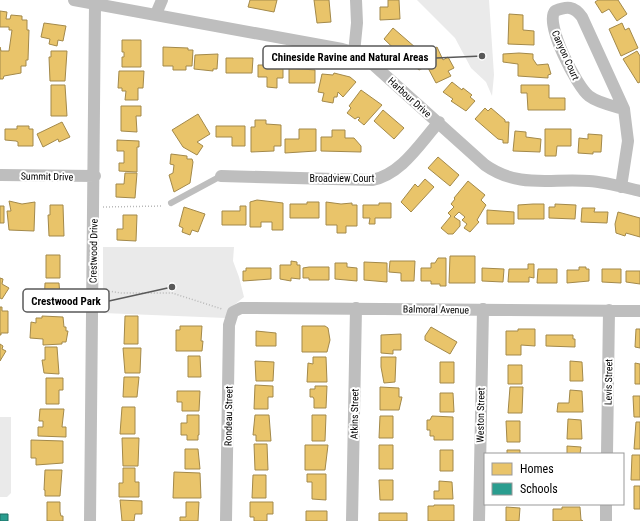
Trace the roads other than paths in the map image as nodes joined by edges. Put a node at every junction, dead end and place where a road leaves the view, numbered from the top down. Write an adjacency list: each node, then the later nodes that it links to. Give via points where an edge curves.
1 (74, 0): 4 (street, Harbour Drive)
2 (162, 0): 5 (street)
3 (356, 0): 6 (street)
4 (95, 4): 5 (street, Harbour Drive); 10 (street, Crestwood Drive)
5 (156, 14): 6 (street, Harbour Drive)
6 (354, 53): 8 (street, Harbour Drive, via 367,58)
7 (624, 109): 7 (street, Canyon Court, via 582,17 568,6 555,11 551,19 554,29 580,87 590,97); 12 (street, Canyon Court, via 628,141)
8 (438, 122): 11 (street, Broadview Court, via 398,168 381,178 372,180); 12 (street, Harbour Drive, via 485,165 503,176 526,181 587,180)
9 (0, 176): 10 (street, Summit Drive)
10 (95, 176): 22 (street, Crestwood Drive)
11 (221, 176): 14 (lane)
12 (621, 186): 13 (street, Harbour Drive)
13 (640, 191)
14 (171, 203)
15 (356, 308): 16 (street, Balmoral Avenue); 19 (street, Balmoral Avenue, via 249,307); 24 (street, Atkins Street)
16 (483, 310): 17 (street, Balmoral Avenue); 25 (street, Weston Street)
17 (609, 310): 18 (street, Balmoral Avenue); 20 (street, Levis Street)
18 (640, 311)
19 (233, 312): 23 (street, Rondeau Street, via 229,324)
20 (607, 453)
21 (606, 505): 26 (street)
22 (90, 521)
23 (226, 521)
24 (352, 521)
25 (479, 521)
26 (606, 521)

